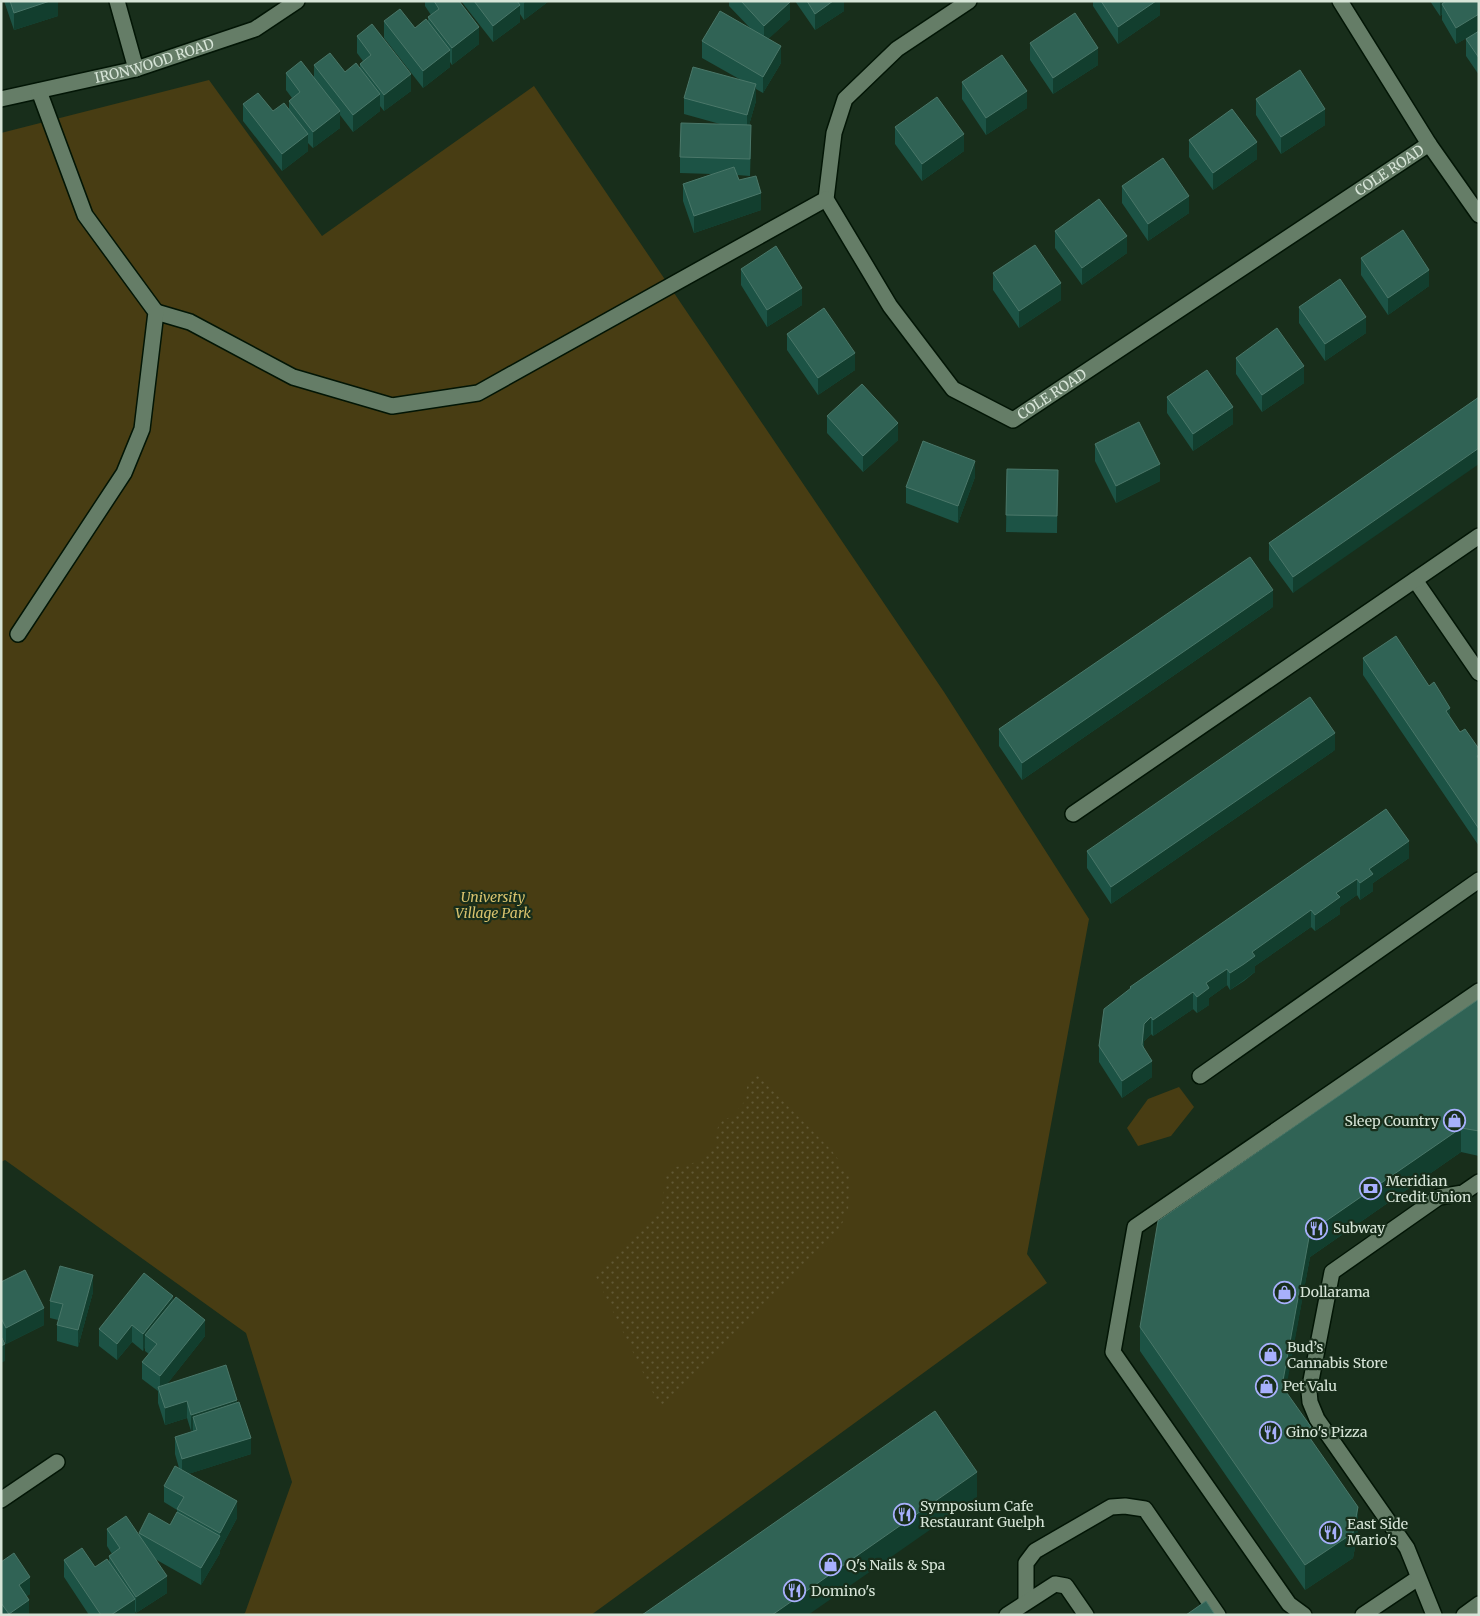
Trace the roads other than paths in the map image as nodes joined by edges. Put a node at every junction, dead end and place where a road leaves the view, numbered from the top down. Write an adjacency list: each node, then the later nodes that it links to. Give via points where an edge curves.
1 (117, 1): 5 (street)
2 (297, 1): 5 (street, IRONWOOD ROAD, via 255,29)
3 (969, 1): 9 (street, via 897,49 845,98 834,133)
4 (1340, 1): 8 (street, COLE ROAD)
5 (136, 69): 6 (street, IRONWOOD ROAD)
6 (39, 91): 7 (street, IRONWOOD ROAD); 11 (street, via 85,215)
7 (1, 99)
8 (1429, 144): 9 (street, COLE ROAD, via 1013,420 953,389 890,306); 10 (street, COLE ROAD)
9 (826, 199): 11 (street, via 478,393 392,406 293,378 190,322)
10 (1479, 214)
11 (156, 312): 14 (street, via 142,428 124,473)
12 (1479, 536): 13 (street)
13 (1415, 580): 15 (street); 16 (street)
14 (18, 634)
15 (1479, 673)
16 (1073, 814)
17 (1479, 880): 19 (street)
18 (1479, 992): 29 (street, via 1135,1227 1112,1352 1289,1604)
19 (1200, 1076)
20 (1479, 1182): 23 (street, via 1464,1193 1439,1197 1332,1272 1309,1391 1317,1419 1407,1548)
21 (57, 1462): 22 (street)
22 (1, 1500)
23 (1418, 1578): 30 (street); 31 (street)
24 (1026, 1602): 26 (street); 27 (street, via 1055,1584 1066,1586); 28 (street, via 1026,1563 1035,1550 1111,1507 1125,1506 1145,1509)
25 (1479, 1604): 32 (street)
26 (1007, 1615)
27 (1086, 1615)
28 (1218, 1615)
29 (1304, 1615)
30 (1363, 1615)
31 (1434, 1615)
32 (1464, 1615)

